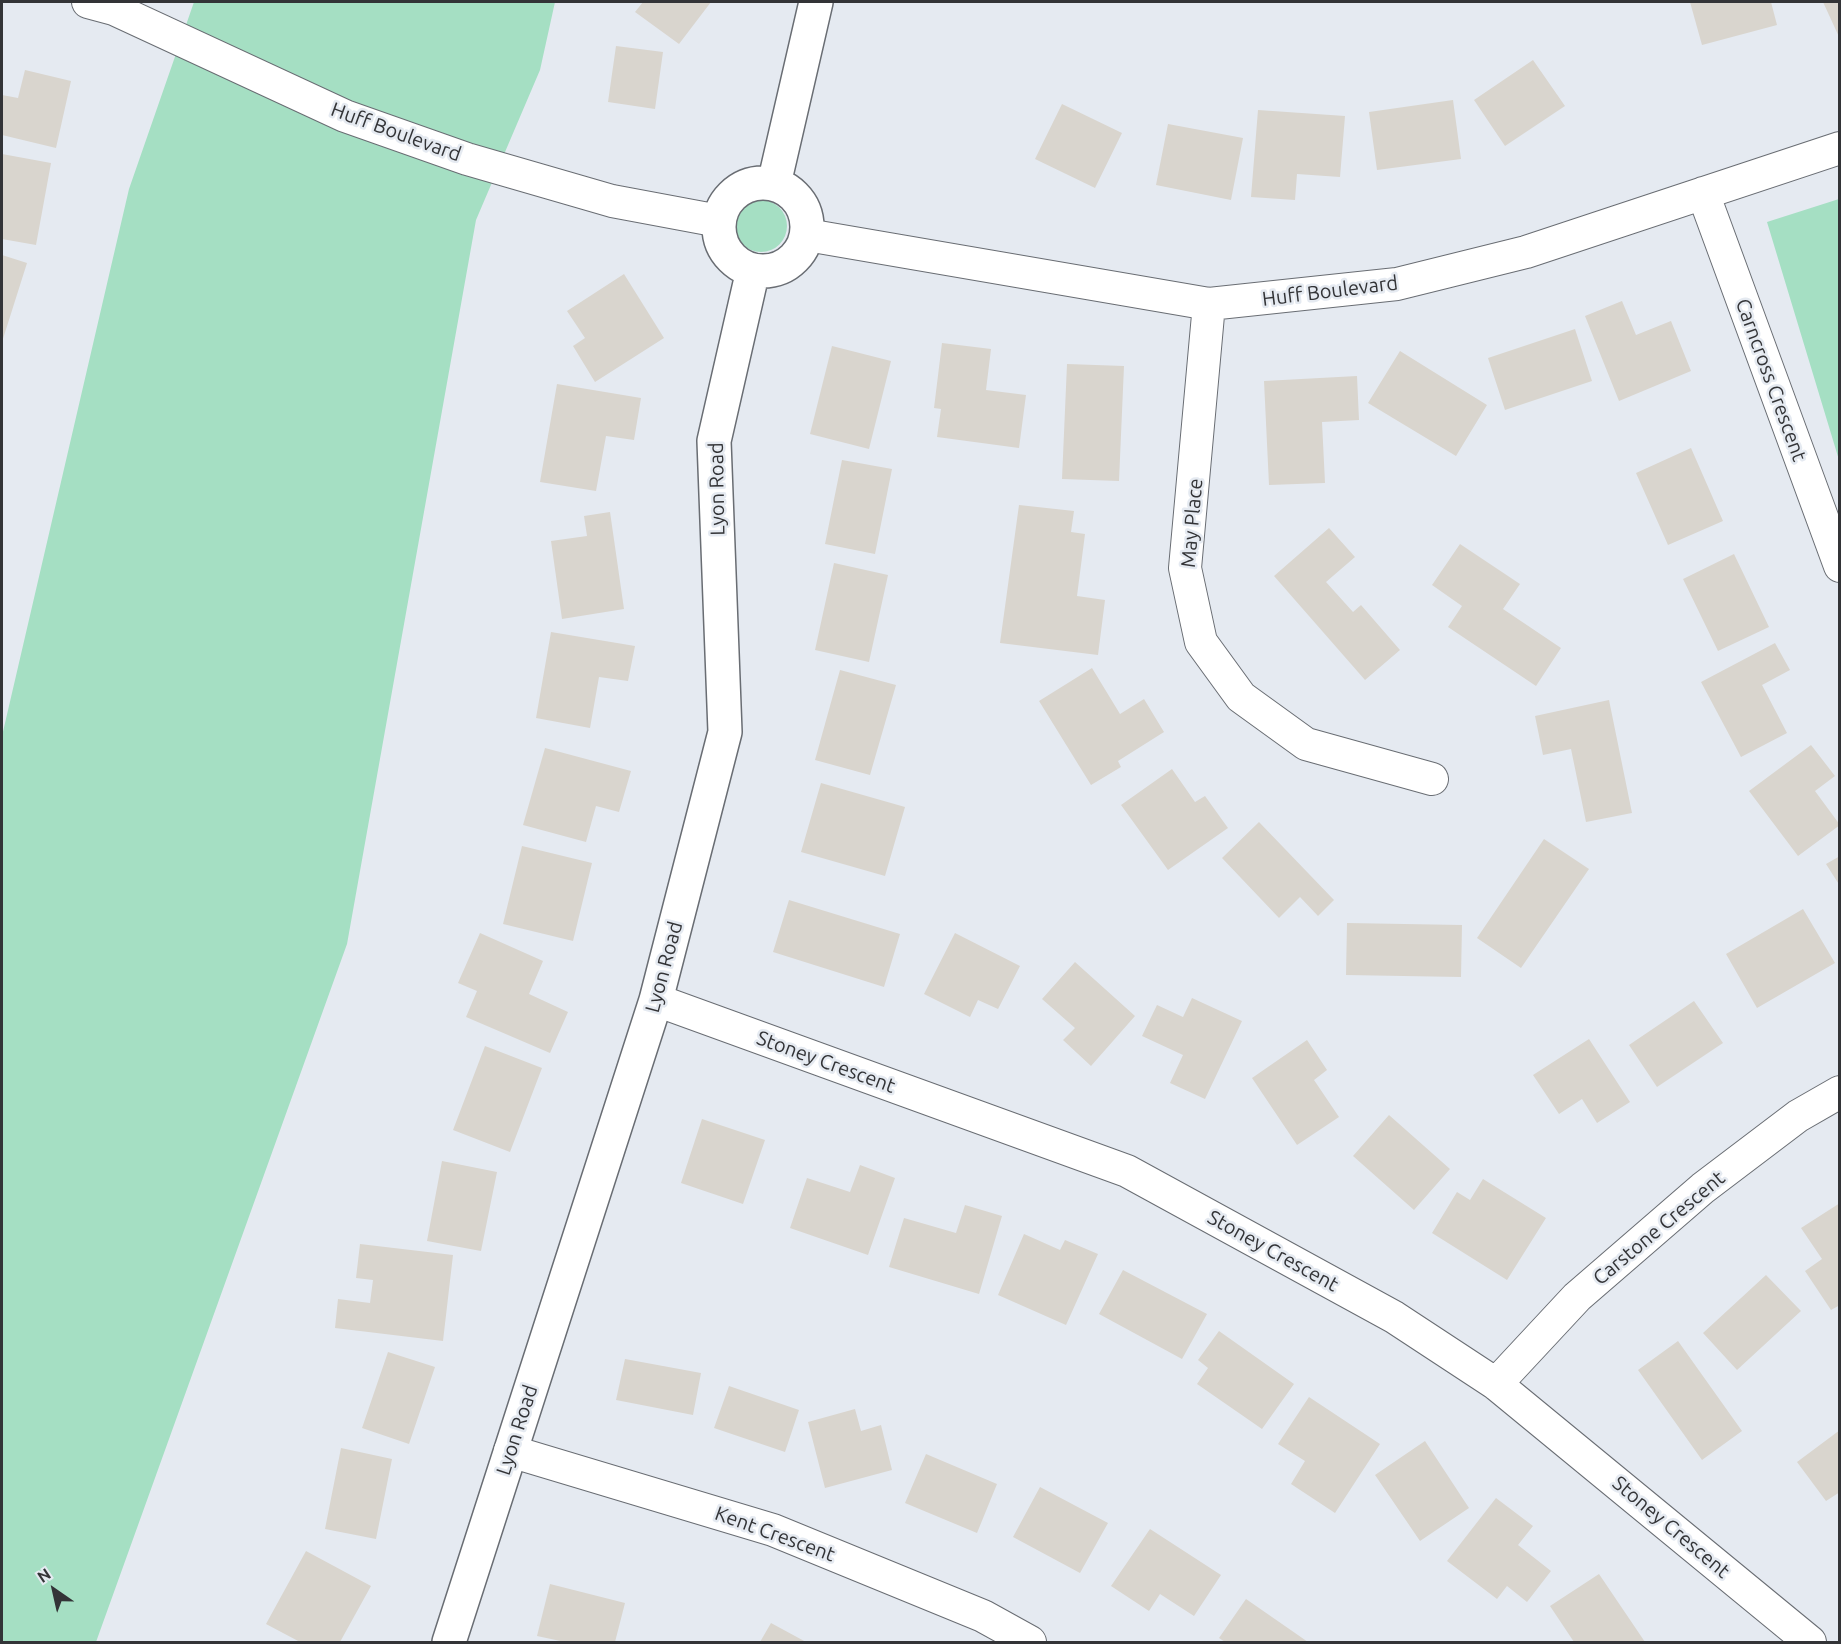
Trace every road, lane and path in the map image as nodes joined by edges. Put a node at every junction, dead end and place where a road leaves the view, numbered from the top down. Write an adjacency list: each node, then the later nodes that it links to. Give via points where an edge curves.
1 (88, 2): 6 (street, Huff Boulevard, via 114,9 345,116 467,159 612,201)
2 (816, 2): 4 (street)
3 (1839, 148): 5 (street, Huff Boulevard)
4 (774, 184): 6 (street, via 754,183 740,189 728,199); 7 (street, via 795,195 803,207)
5 (1703, 193): 9 (street, Huff Boulevard, via 1526,252 1397,284); 10 (street, Carncross Crescent)
6 (719, 221): 8 (street, via 720,241 728,255)
7 (807, 235): 8 (street, via 793,260 767,271); 9 (street, Huff Boulevard)
8 (753, 270): 12 (street, Lyon Road, via 714,441 725,732)
9 (1209, 304): 11 (street, May Place, via 1185,568 1201,642 1241,698 1306,744)
10 (1839, 566)
11 (1432, 779)
12 (656, 1000): 14 (street, Stoney Crescent, via 1127,1171 1394,1317); 15 (street, Lyon Road)
13 (1839, 1092): 14 (street, Carstone Crescent, via 1798,1116 1703,1188 1577,1298)
14 (1496, 1384): 18 (street, Stoney Crescent)
15 (510, 1451): 16 (street, Lyon Road); 17 (street, Kent Crescent, via 773,1530 983,1616)
16 (449, 1642)
17 (1030, 1642)
18 (1810, 1642)

